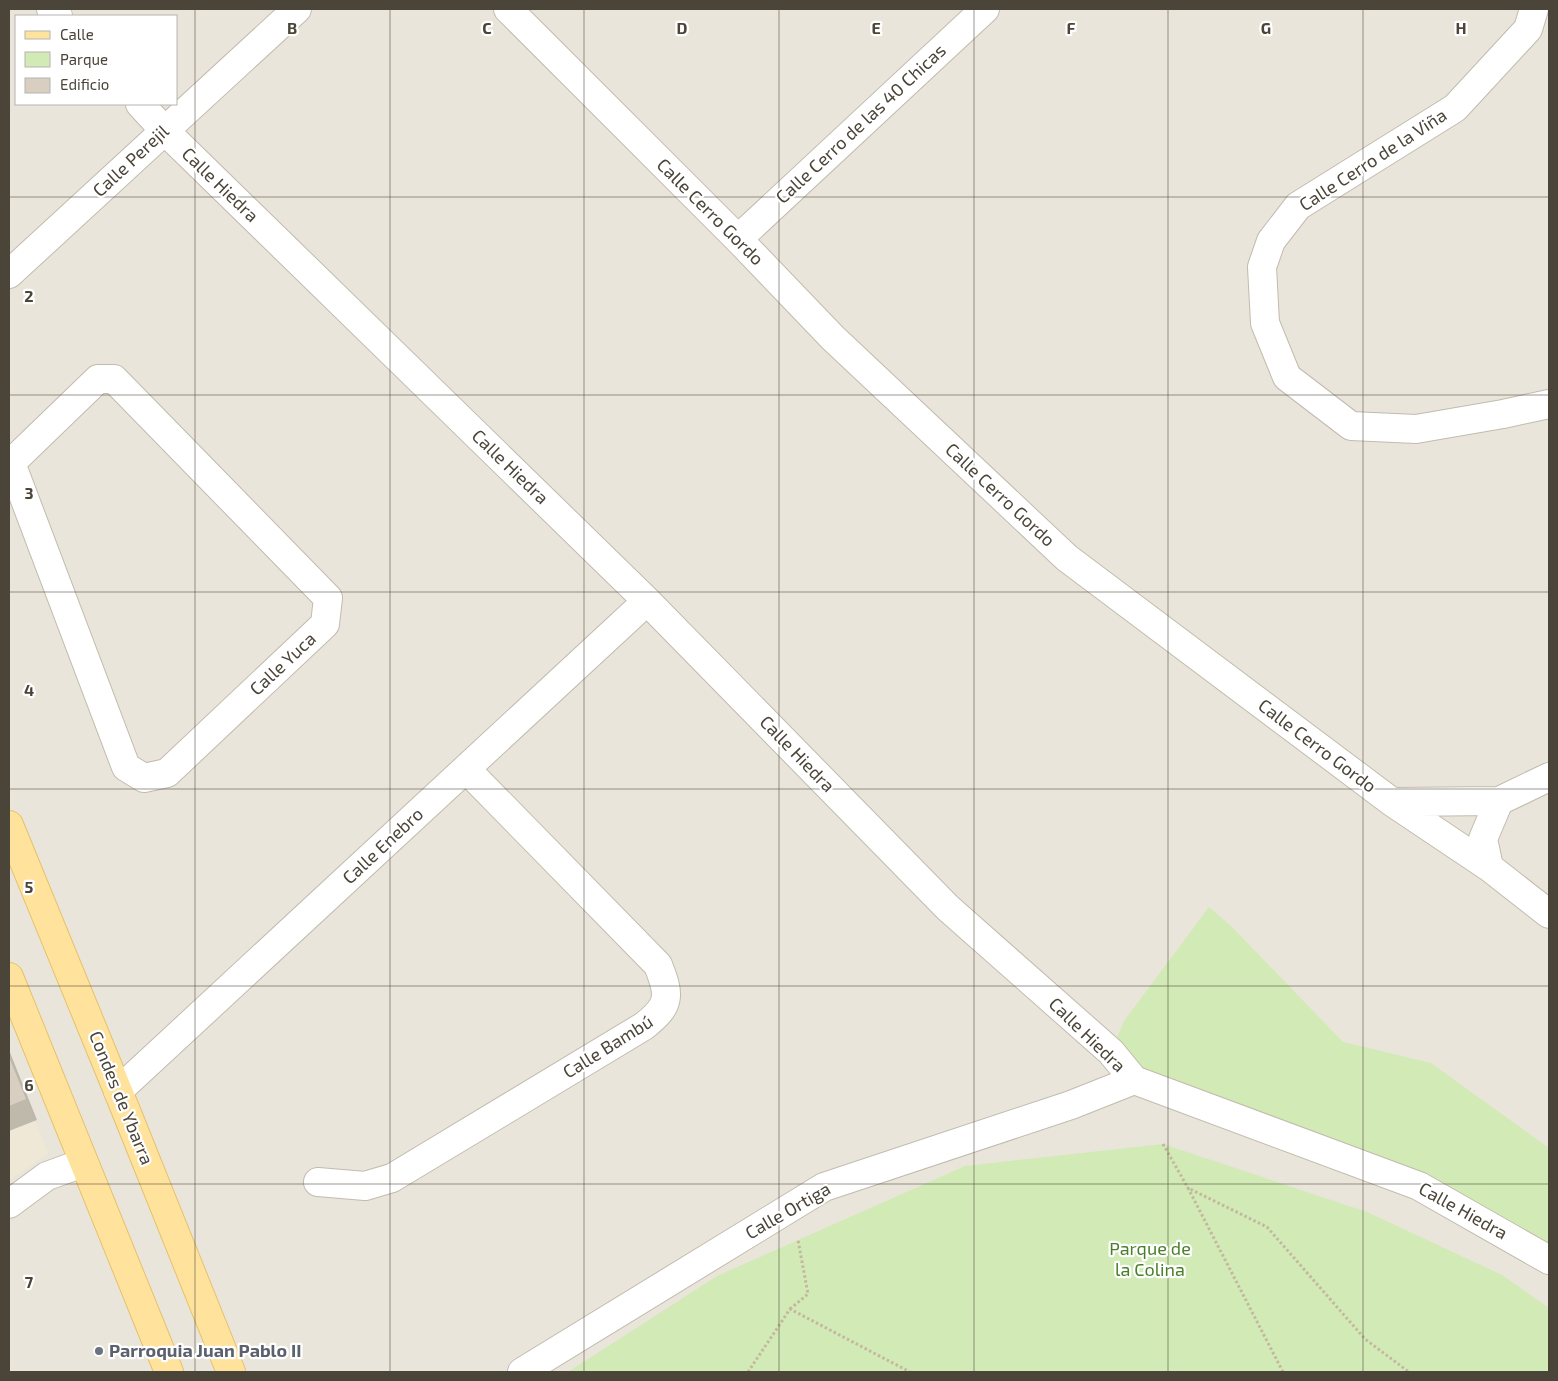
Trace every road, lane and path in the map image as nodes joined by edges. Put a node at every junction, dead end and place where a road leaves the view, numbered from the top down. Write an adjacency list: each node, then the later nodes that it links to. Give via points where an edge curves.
1 (297, 9): 6 (street, Calle Perejil)
2 (508, 9): 7 (street, Calle Cerro Gordo)
3 (984, 9): 7 (street, Calle Cerro de las 40 Chicas)
4 (1534, 9): 9 (street, Calle Cerro de la Viña, via 1528,28 1455,108 1298,206 1271,241 1262,268 1265,323 1287,377 1351,426 1416,429)
5 (141, 105): 6 (street, Calle Hiedra)
6 (164, 130): 8 (street, Calle Perejil); 11 (street, Calle Hiedra)
7 (738, 239): 15 (street, Calle Cerro Gordo, via 833,338 1067,558)
8 (9, 274)
9 (1549, 404)
10 (10, 463): 10 (street, Calle Yuca, via 98,379 114,379 328,598 325,624 168,773 144,778 126,767)
11 (647, 601): 12 (street, Calle Enebro); 20 (street, Calle Hiedra, via 948,908 1111,1052)
12 (466, 769): 21 (street, Calle Enebro); 24 (street, Calle Bambú, via 658,964 666,1000 658,1015 644,1026 392,1178 365,1186)
13 (1549, 777): 14 (street)
14 (1500, 801): 15 (street); 17 (street, via 1483,839)
15 (1392, 802): 17 (street, Calle Cerro Gordo)
16 (9, 825): 21 (main road, Condes de Ybarra)
17 (1490, 867): 18 (street, Calle Cerro Gordo)
18 (1549, 914)
19 (9, 977): 23 (main road)
20 (1134, 1080): 28 (street, Calle Hiedra, via 1419,1186); 32 (street, Calle Ortiga, via 1071,1105 824,1188)
21 (118, 1091): 31 (main road, Condes de Ybarra)
22 (1163, 1144): 25 (path)
23 (83, 1162): 26 (street, via 48,1176); 30 (main road)
24 (318, 1182)
25 (1188, 1188): 35 (path); 36 (path, via 1267,1228 1365,1339)
26 (9, 1204)
27 (798, 1240): 29 (path, via 808,1294)
28 (1549, 1260)
29 (790, 1309): 33 (path); 34 (path)
30 (169, 1372)
31 (231, 1372)
32 (522, 1372)
33 (748, 1372)
34 (910, 1372)
35 (1283, 1372)
36 (1409, 1372)

